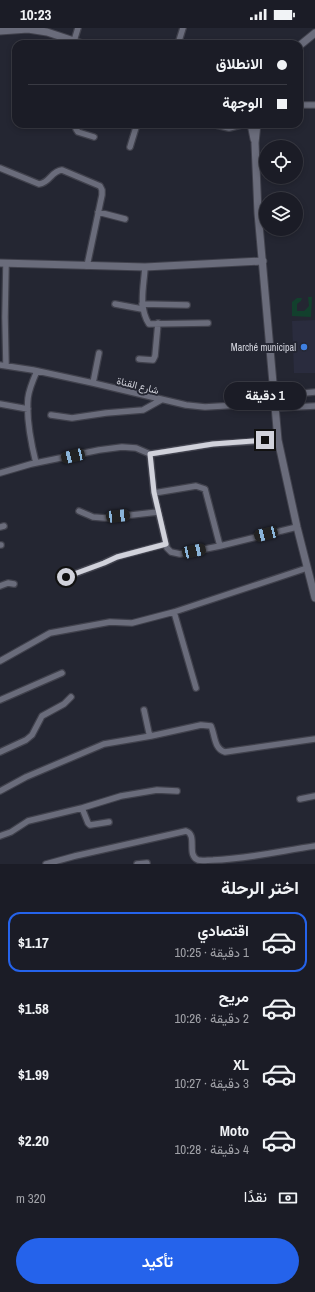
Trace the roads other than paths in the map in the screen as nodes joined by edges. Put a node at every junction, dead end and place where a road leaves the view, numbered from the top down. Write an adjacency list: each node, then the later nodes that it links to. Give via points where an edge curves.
1 (78, 28): 6 (street)
2 (183, 28): 7 (street)
3 (0, 31): 5 (street, via 28,29)
4 (315, 33): 8 (street)
5 (71, 40)
6 (74, 40)
7 (179, 40)
8 (303, 43)
9 (303, 105): 10 (street)
10 (315, 105)
11 (76, 128): 15 (street, via 78,132)
12 (135, 128): 17 (street)
13 (252, 128): 16 (street)
14 (257, 128): 16 (street)
15 (94, 137)
16 (256, 143): 21 (street, via 258,214)
17 (130, 147)
18 (0, 168): 19 (street, via 39,184 45,183 58,170 94,183 102,190)
19 (98, 212): 20 (street); 23 (street)
20 (125, 219)
21 (263, 261): 24 (street); 37 (street)
22 (3, 264): 23 (street); 32 (street)
23 (87, 266): 24 (street)
24 (145, 267): 27 (street)
25 (115, 304): 27 (street)
26 (187, 305): 27 (street)
27 (142, 307): 29 (street, via 149,324)
28 (208, 323): 29 (street)
29 (158, 324): 31 (street, via 156,356 153,360)
30 (99, 353): 34 (street)
31 (140, 359)
32 (3, 365): 33 (street, شارع القناة)
33 (37, 371): 34 (street, شارع القناة); 40 (street, via 31,384)
34 (93, 383): 36 (street, شارع القناة)
35 (315, 392): 37 (street)
36 (161, 400): 37 (street, شارع القناة, via 205,407); 41 (street, via 143,410 72,418)
37 (274, 402): 39 (street); 42 (street)
38 (0, 404): 40 (street)
39 (315, 406)
40 (28, 409): 44 (street, via 30,440)
41 (51, 415)
42 (278, 440): 43 (street, via 213,444); 49 (street)
43 (150, 454): 44 (street, via 136,448 122,447); 46 (street)
44 (36, 463): 45 (street)
45 (0, 472)
46 (154, 492): 48 (street); 51 (street, via 196,486 205,489)
47 (80, 511): 48 (street, via 93,517 105,518)
48 (158, 512): 50 (street)
49 (297, 526): 51 (street); 52 (street)
50 (166, 544): 51 (street, via 171,552 180,554); 53 (street, via 117,557)
51 (220, 546)
52 (307, 568): 56 (street); 57 (street)
53 (66, 577)
54 (14, 584): 55 (street)
55 (0, 586)
56 (315, 598)
57 (174, 612): 58 (street, via 132,623 110,622 50,634); 60 (street)
58 (0, 661)
59 (62, 673): 62 (street)
60 (196, 688)
61 (71, 697): 66 (street, via 64,704 42,716 32,736)
62 (0, 700)
63 (144, 710): 64 (street)
64 (151, 736): 65 (street, via 208,725 211,726 217,747 225,752); 68 (street, via 104,744 26,777)
65 (315, 739)
66 (0, 752)
67 (177, 790): 71 (street, via 135,794)
68 (0, 791)
69 (315, 796): 70 (street)
70 (300, 799)
71 (82, 808): 72 (street, via 90,826); 73 (street, via 28,821)
72 (109, 822)
73 (0, 836)
74 (315, 846): 76 (street, via 222,860 197,860 193,855 192,837 186,831)
75 (147, 863): 77 (street)
76 (46, 864)
77 (137, 864)

